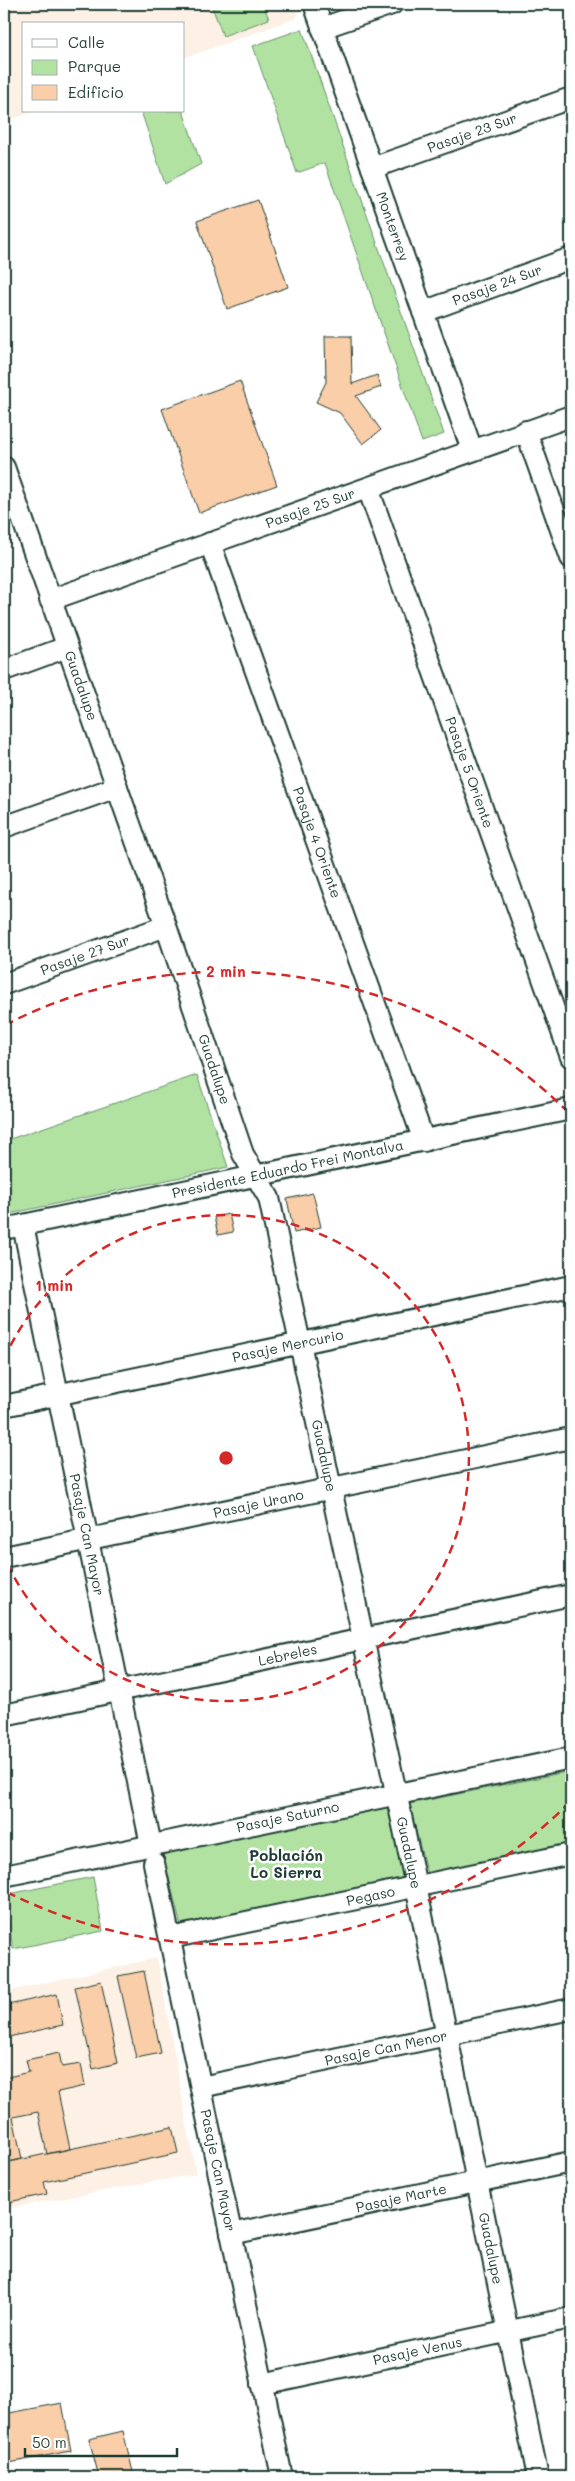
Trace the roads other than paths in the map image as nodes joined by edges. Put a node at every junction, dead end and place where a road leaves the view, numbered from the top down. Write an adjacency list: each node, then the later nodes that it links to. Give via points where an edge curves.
1 (314, 4): 3 (street, Monterrey)
2 (392, 4): 3 (street)
3 (322, 28): 5 (street, Monterrey)
4 (571, 98): 5 (street, Pasaje 23 Sur)
5 (372, 168): 7 (street, Monterrey)
6 (571, 258): 7 (street, Pasaje 24 Sur)
7 (423, 312): 10 (street, Monterrey)
8 (571, 416): 9 (street, Pasaje 25 Sur)
9 (526, 431): 10 (street, Pasaje 25 Sur); 15 (street)
10 (472, 450): 12 (street, Pasaje 25 Sur)
11 (4, 467): 13 (street, Guadalupe)
12 (368, 488): 14 (street, Pasaje 25 Sur); 23 (street, Pasaje 5 Oriente)
13 (11, 508): 16 (street, Guadalupe)
14 (210, 543): 16 (street, Pasaje 25 Sur); 25 (street, Pasaje 4 Oriente)
15 (571, 558)
16 (50, 600): 17 (street, Guadalupe)
17 (67, 647): 18 (street); 19 (street, Guadalupe)
18 (4, 670)
19 (117, 787): 20 (street); 21 (street, Guadalupe)
20 (4, 827)
21 (166, 926): 22 (street, Pasaje 27 Sur); 26 (street, Guadalupe, via 243,1154)
22 (4, 984)
23 (571, 1057)
24 (571, 1109): 25 (street, Presidente Eduardo Frei Montalva)
25 (424, 1141): 26 (street, Presidente Eduardo Frei Montalva)
26 (256, 1177): 27 (street, Presidente Eduardo Frei Montalva); 29 (street, Guadalupe, via 268,1198)
27 (13, 1227): 30 (street, Pasaje Can Mayor)
28 (571, 1286): 29 (street, Pasaje Mercurio)
29 (300, 1343): 30 (street, Pasaje Mercurio); 33 (street, Guadalupe)
30 (58, 1394): 31 (street, Pasaje Mercurio); 34 (street, Pasaje Can Mayor)
31 (4, 1406)
32 (571, 1438): 33 (street, Pasaje Urano)
33 (331, 1488): 34 (street, Pasaje Urano); 37 (street, Guadalupe)
34 (88, 1540): 35 (street, Pasaje Urano); 38 (street, Pasaje Can Mayor)
35 (4, 1557)
36 (571, 1595): 37 (street, Lebreles)
37 (363, 1638): 38 (street, Lebreles); 41 (street, Guadalupe)
38 (119, 1690): 39 (street, Lebreles); 42 (street, Pasaje Can Mayor)
39 (4, 1715)
40 (571, 1758): 41 (street, Pasaje Saturno)
41 (396, 1794): 42 (street, Pasaje Saturno); 45 (street, Guadalupe)
42 (153, 1854): 44 (street, Pasaje Saturno); 46 (street, Pasaje Can Mayor)
43 (571, 1854): 45 (street, Pegaso)
44 (4, 1876)
45 (416, 1886): 46 (street, Pegaso); 48 (street, Guadalupe)
46 (170, 1938): 49 (street, Pasaje Can Mayor)
47 (571, 2009): 48 (street, Pasaje Can Menor)
48 (447, 2035): 49 (street, Pasaje Can Menor); 51 (street, Guadalupe)
49 (201, 2087): 52 (street, Pasaje Can Mayor)
50 (571, 2162): 51 (street, Pasaje Marte)
51 (478, 2182): 52 (street, Pasaje Marte); 54 (street, Guadalupe)
52 (231, 2234): 55 (street, Pasaje Can Mayor)
53 (571, 2318): 54 (street, Pasaje Venus)
54 (509, 2331): 55 (street, Pasaje Venus); 57 (street, Guadalupe)
55 (262, 2384): 56 (street, Pasaje Can Mayor)
56 (282, 2477)
57 (538, 2477)

